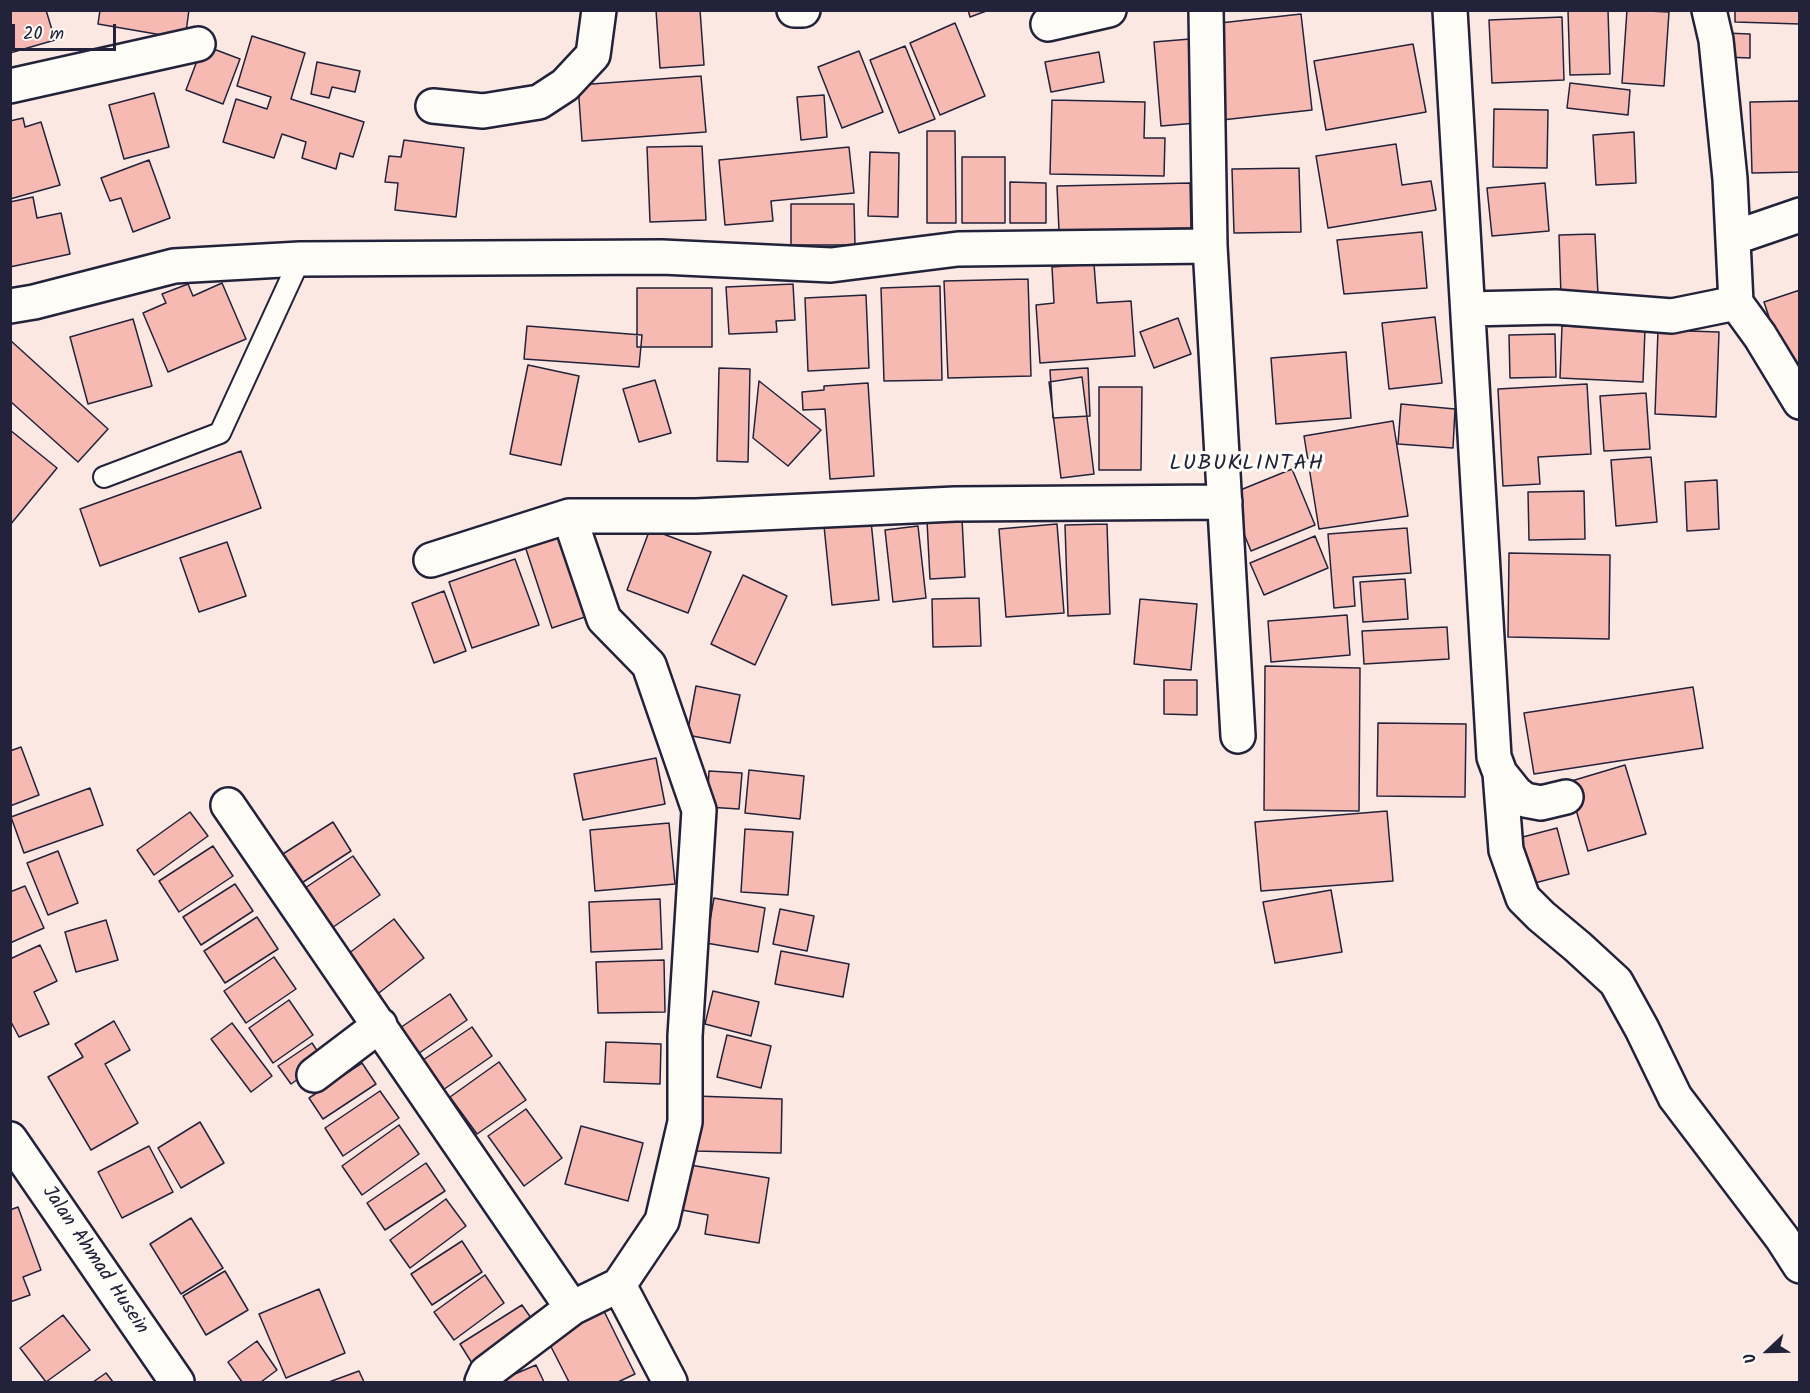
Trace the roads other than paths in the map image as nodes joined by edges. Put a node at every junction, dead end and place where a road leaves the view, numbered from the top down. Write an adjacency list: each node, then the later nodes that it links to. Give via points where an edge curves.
1 (599, 10): 11 (street, via 593,55 565,85 539,102 483,111)
2 (794, 10): 3 (street)
3 (803, 10)
4 (1109, 10): 8 (street)
5 (1206, 10): 14 (street)
6 (1450, 10): 18 (street)
7 (1710, 10): 13 (street)
8 (1048, 24)
9 (198, 44): 10 (street)
10 (10, 86)
11 (433, 106)
12 (1800, 215): 13 (street)
13 (1733, 238): 16 (street)
14 (1209, 246): 15 (street, via 958,249 831,265 662,256); 21 (street)
15 (300, 259): 17 (street, via 174,266); 20 (lane, via 220,433)
16 (1736, 303): 18 (street, via 1672,316 1556,307); 19 (street)
17 (10, 306)
18 (1468, 309): 25 (street, via 1494,757)
19 (1800, 402)
20 (104, 477)
21 (1225, 502): 22 (street, via 955,504 696,516); 24 (street)
22 (569, 516): 23 (street); 32 (street, via 604,619 649,665 699,810 685,1035 685,1122 662,1221)
23 (431, 560)
24 (1238, 736)
25 (1500, 773): 26 (street, via 1525,800 1541,803); 31 (street, via 1506,850 1523,898 1616,982 1676,1097)
26 (1566, 797)
27 (228, 806): 28 (street)
28 (380, 1025): 29 (street); 33 (street)
29 (314, 1075)
30 (10, 1139): 34 (street, Jalan Ahmad Husein)
31 (1800, 1266)
32 (619, 1285): 33 (street); 36 (street)
33 (572, 1308): 35 (street, via 486,1373)
34 (177, 1383)
35 (482, 1383)
36 (670, 1383)

